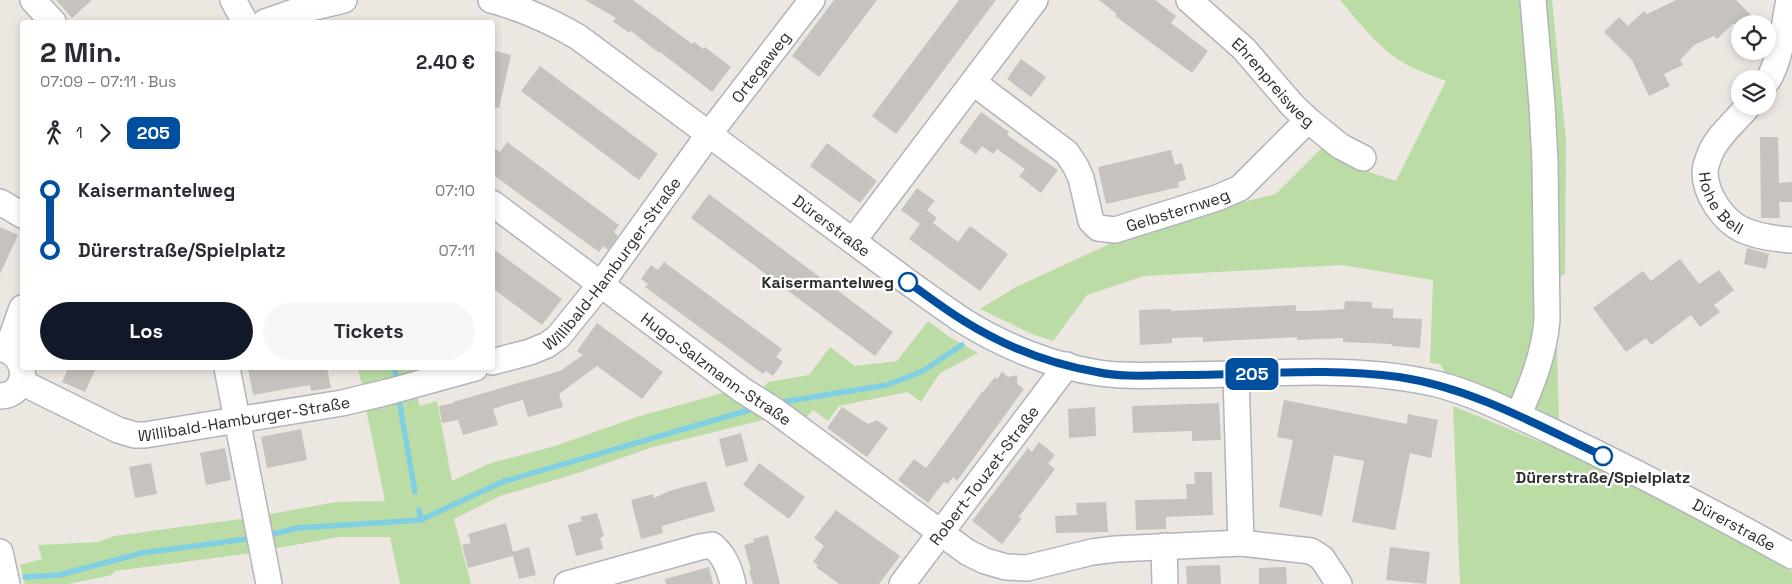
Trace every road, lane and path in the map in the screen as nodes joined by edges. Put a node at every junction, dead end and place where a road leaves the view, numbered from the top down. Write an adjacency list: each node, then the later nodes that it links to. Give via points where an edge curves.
1 (33, 0): 10 (street)
2 (233, 0): 11 (street)
3 (344, 0): 12 (street)
4 (491, 0): 17 (street, Dürerstraße, via 550,20 578,37)
5 (812, 0): 17 (street, Ortegaweg)
6 (1035, 0): 14 (street)
7 (1189, 0): 16 (street, Ehrenpreisweg, via 1244,49)
8 (1533, 0): 36 (street, via 1545,162 1547,320 1546,338 1536,373)
9 (1789, 0): 13 (street)
10 (51, 20)
11 (244, 20)
12 (271, 20)
13 (1774, 70)
14 (974, 82): 16 (street, Gelbsternweg, via 1067,153 1081,178 1091,221 1098,228 1115,230 1240,188); 23 (street)
15 (1741, 115): 22 (street, Hohe Bell, via 1710,152 1705,171 1707,188 1718,209 1741,230)
16 (1308, 120): 18 (street, Ehrenpreisweg, via 1340,146)
17 (709, 134): 23 (street, Dürerstraße); 24 (street, Willibald-Hamburger-Straße)
18 (1363, 158)
19 (0, 202): 21 (street)
20 (495, 205): 24 (street, Hugo-Salzmann-Straße)
21 (20, 214)
22 (1792, 240)
23 (853, 241): 29 (street, Dürerstraße, via 963,320 998,340)
24 (602, 284): 28 (street, Willibald-Hamburger-Straße, via 558,337 547,345); 38 (street, Hugo-Salzmann-Straße, via 742,390)
25 (20, 313): 26 (street)
26 (4, 349): 27 (street)
27 (20, 361)
28 (495, 361)
29 (1067, 365): 33 (street, Dürerstraße, via 1124,376); 38 (street, Robert-Touzet-Straße)
30 (22, 370): 34 (street)
31 (227, 370): 37 (street)
32 (468, 370): 37 (street, Willibald-Hamburger-Straße, via 342,403)
33 (1236, 375): 36 (street, Dürerstraße, via 1296,372 1398,377 1437,384 1471,395); 39 (street)
34 (21, 382): 35 (street, via 11,393); 37 (street, Willibald-Hamburger-Straße, via 135,435)
35 (0, 396)
36 (1518, 416): 42 (street, Dürerstraße, via 1603,456)
37 (237, 421): 45 (street)
38 (942, 532): 43 (street, Hugo-Salzmann-Straße, via 967,552); 48 (street, Robert-Touzet-Straße)
39 (1241, 544): 40 (street, Hugo-Salzmann-Straße); 50 (street, Hugo-Salzmann-Straße, via 1311,551 1322,558)
40 (1164, 546): 43 (street, Hugo-Salzmann-Straße, via 1092,552); 49 (street)
41 (0, 552): 44 (street)
42 (1792, 556)
43 (1027, 576)
44 (7, 584)
45 (269, 584)
46 (567, 584): 47 (street, via 712,545 727,562)
47 (733, 584)
48 (902, 584)
49 (1165, 584)
50 (1339, 584)

